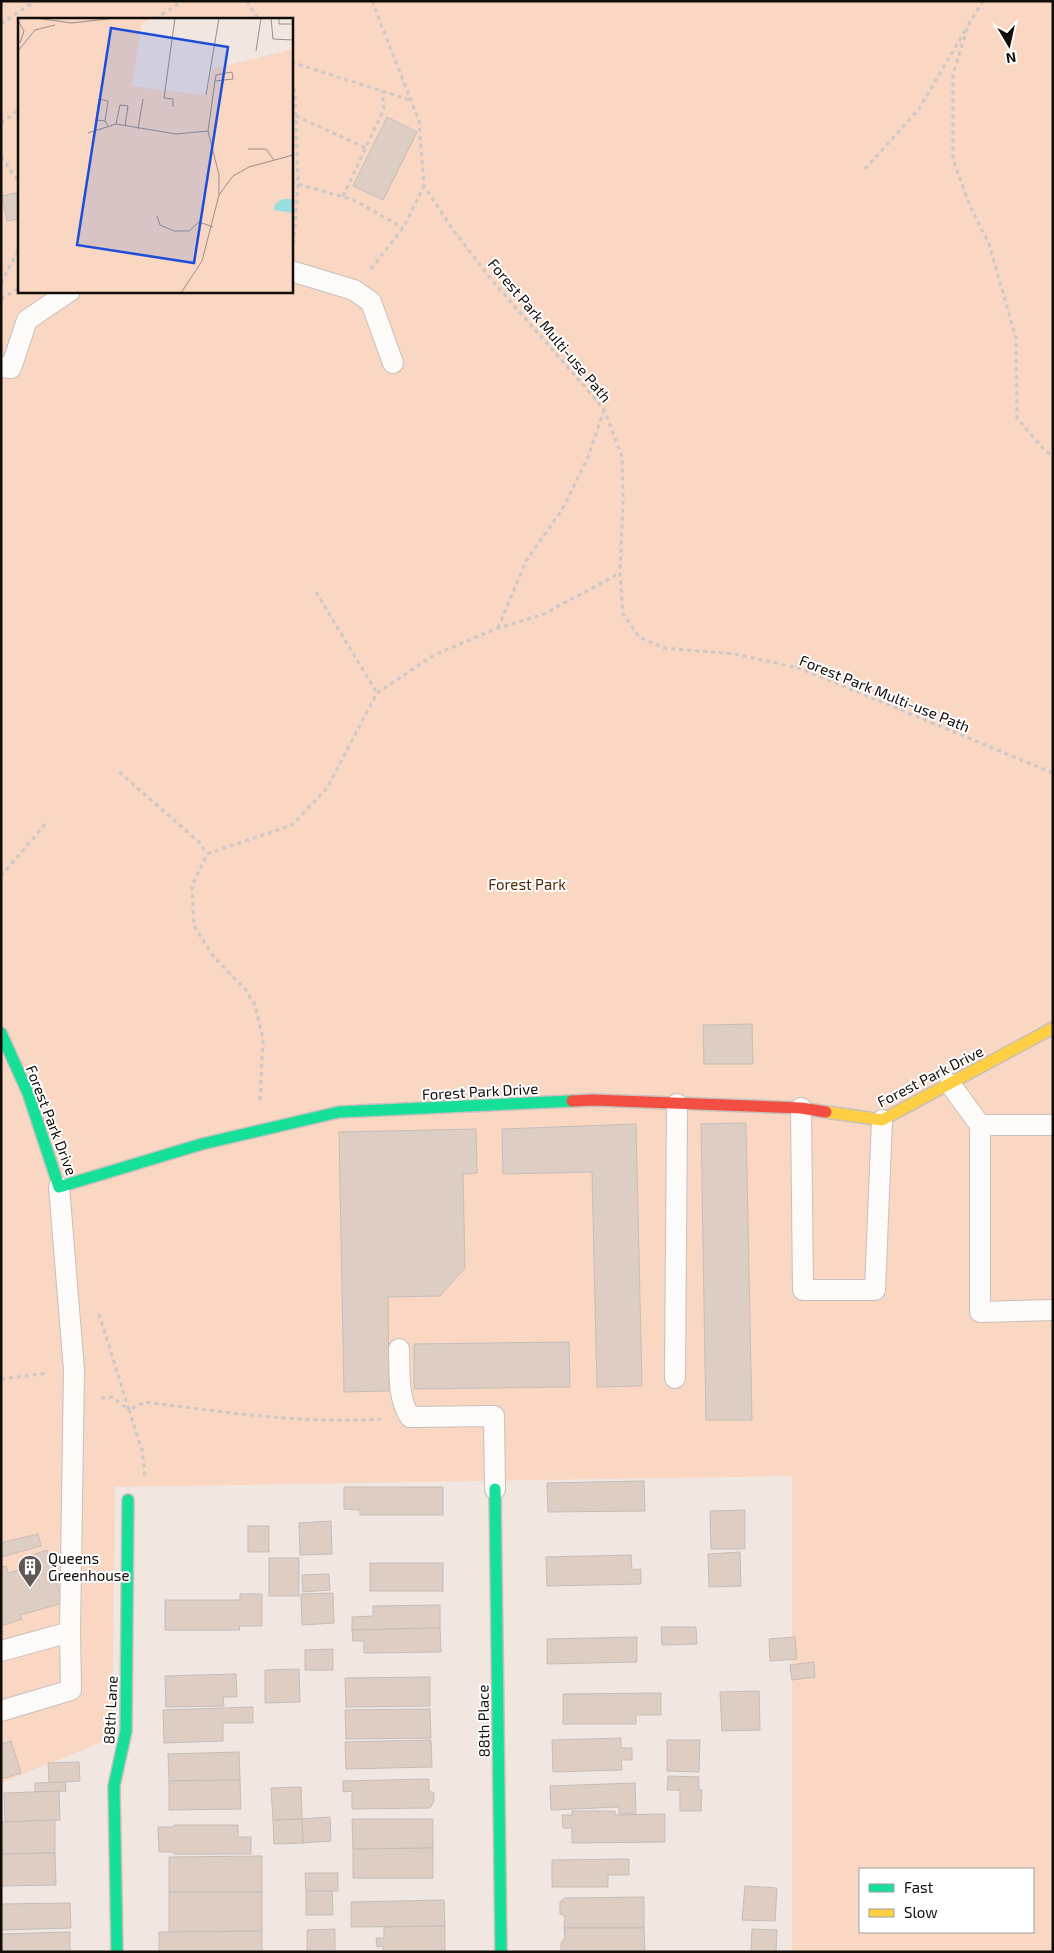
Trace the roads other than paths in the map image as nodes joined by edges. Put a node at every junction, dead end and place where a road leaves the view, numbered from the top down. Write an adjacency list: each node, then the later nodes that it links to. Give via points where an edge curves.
1 (292, 271): 3 (lane, via 354,290 371,302)
2 (69, 292): 4 (lane, via 27,320 11,368)
3 (393, 363)
4 (1, 367)
5 (1053, 1028): 7 (street, Forest Park Drive)
6 (1, 1033): 13 (street, Forest Park Drive, via 28,1093)
7 (950, 1084): 10 (street, Forest Park Drive); 11 (lane)
8 (677, 1104): 9 (street, Forest Park Drive); 13 (street, Forest Park Drive, via 593,1100 339,1112 202,1144); 16 (lane)
9 (801, 1108): 10 (street, Forest Park Drive); 10 (lane, via 803,1290 875,1290)
10 (882, 1120)
11 (980, 1125): 12 (lane); 14 (lane, via 980,1312)
12 (1053, 1125)
13 (59, 1187): 19 (lane, via 74,1370)
14 (1053, 1310)
15 (399, 1349): 17 (lane, via 400,1390 410,1417 494,1416)
16 (676, 1378)
17 (495, 1489): 23 (street, 88th Place)
18 (128, 1500): 22 (street, 88th Lane, via 126,1731 114,1786)
19 (70, 1632): 20 (lane); 21 (lane, via 71,1690)
20 (1, 1651)
21 (1, 1712)
22 (116, 1952)
23 (501, 1952)

